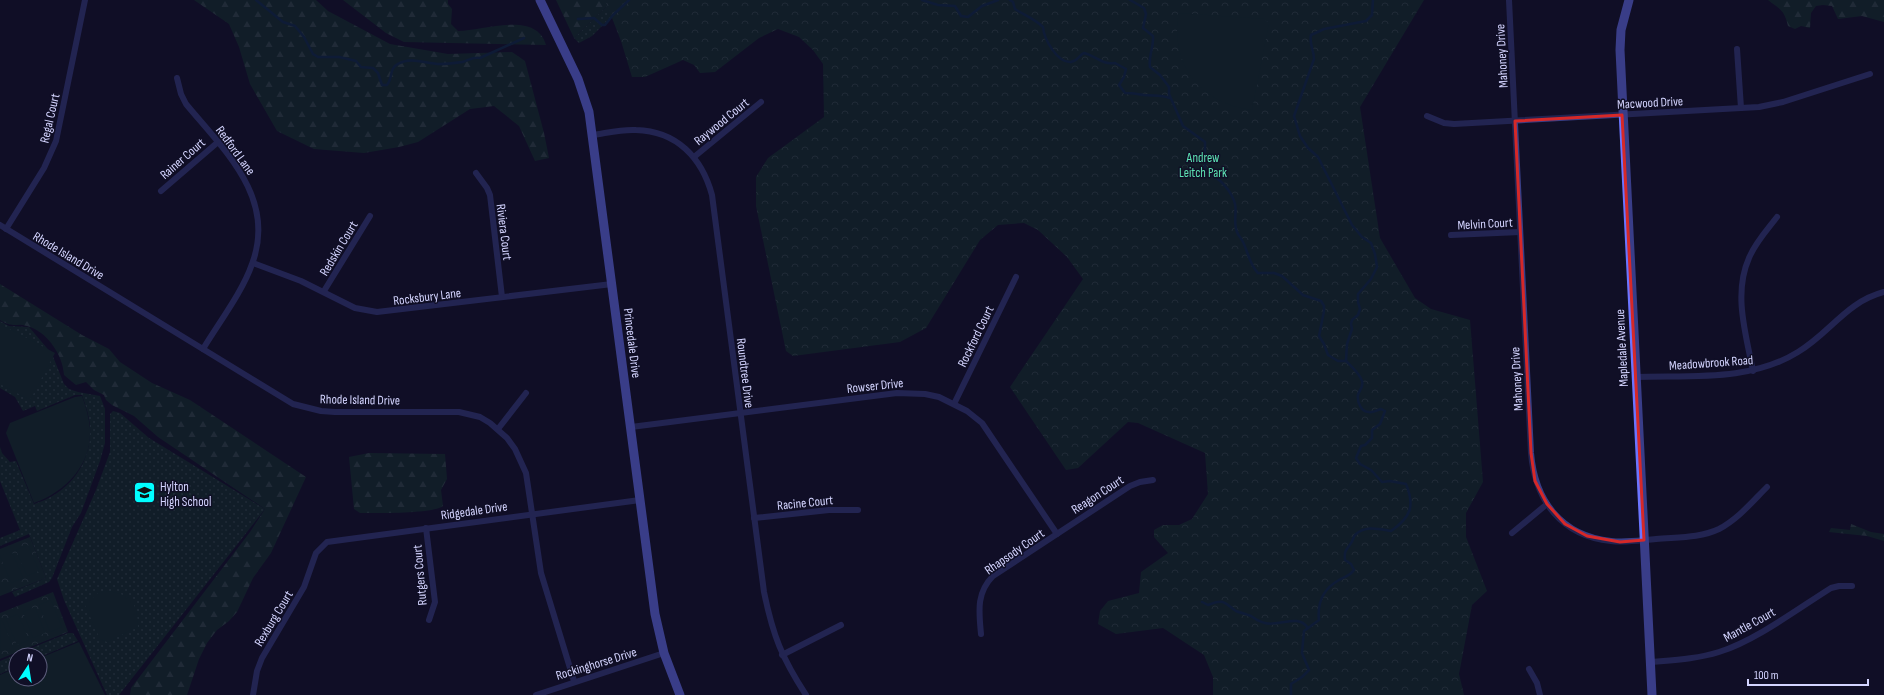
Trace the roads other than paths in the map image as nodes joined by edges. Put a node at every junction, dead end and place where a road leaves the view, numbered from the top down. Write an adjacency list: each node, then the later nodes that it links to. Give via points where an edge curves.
1 (85, 0): 20 (street, Regal Court, via 56,141 44,168)
2 (540, 0): 13 (street, Princedale Drive, via 578,79)
3 (1509, 0): 12 (street, Mahoney Drive)
4 (1629, 0): 10 (street, Mapledale Avenue, via 1620,40)
5 (1737, 49): 9 (street)
6 (1870, 74): 9 (street, Macwood Drive, via 1770,106)
7 (177, 78): 14 (street, Redford Lane, via 186,104)
8 (761, 102): 15 (street, Raywood Court)
9 (1742, 108): 10 (street, Macwood Drive)
10 (1622, 115): 12 (street, Macwood Drive); 31 (street, Mapledale Avenue)
11 (1427, 116): 12 (street, Macwood Drive, via 1454,124)
12 (1515, 121): 21 (street, Mahoney Drive)
13 (593, 135): 15 (street, Roundtree Drive, via 635,130 654,132 681,145); 25 (street, Princedale Drive)
14 (218, 142): 17 (street, Rainer Court); 23 (street, Redford Lane, via 238,166 253,197 258,229)
15 (694, 157): 34 (street, Roundtree Drive, via 704,173 712,196)
16 (476, 174): 28 (street, Riviera Court, via 490,195)
17 (160, 191)
18 (370, 216): 26 (street, Redskin Court)
19 (1777, 217): 30 (street, via 1751,253 1742,282 1742,310)
20 (3, 227): 29 (street, Rhode Island Drive)
21 (1520, 232): 22 (street, Melvin Court); 40 (street, Mahoney Drive, via 1530,453 1535,481)
22 (1450, 236)
23 (253, 263): 26 (street, Rocksbury Lane); 29 (street, Redford Lane)
24 (1016, 277): 33 (street, Rockford Court)
25 (612, 284): 28 (street, Rocksbury Lane); 35 (street, Princedale Drive)
26 (324, 291): 28 (street, Rocksbury Lane, via 355,308 377,312)
27 (1884, 292): 30 (street, Meadowbrook Road, via 1863,299 1853,306 1799,352)
28 (502, 298)
29 (203, 349): 36 (street, Rhode Island Drive, via 293,404 307,408 335,412 459,412 480,417)
30 (1754, 371): 31 (street, Meadowbrook Road)
31 (1635, 377): 47 (street, Mapledale Avenue)
32 (526, 393): 36 (street)
33 (954, 404): 34 (street, Rowser Drive, via 926,394 897,393); 46 (street, Rowser Drive, via 987,429)
34 (740, 413): 35 (street, Rowser Drive); 43 (street, Roundtree Drive)
35 (631, 427): 39 (street, Princedale Drive)
36 (498, 429): 42 (street, Rhode Island Drive, via 522,460)
37 (1152, 480): 46 (street, Reagon Court, via 1130,486)
38 (1767, 487): 47 (street, Mahoney Drive, via 1739,516 1711,532)
39 (640, 500): 42 (street, Ridgedale Drive); 53 (street, Princedale Drive, via 655,614)
40 (1547, 504): 45 (street); 47 (street, Mahoney Drive, via 1565,524 1587,536 1611,541)
41 (858, 510): 43 (street, Racine Court, via 828,510)
42 (532, 514): 44 (street, Ridgedale Drive); 57 (street, Rhode Island Drive, via 541,573)
43 (754, 518): 54 (street, Roundtree Drive, via 769,620)
44 (426, 528): 48 (street, Ridgedale Drive, via 334,540 324,544); 50 (street, Rutgers Court, via 435,602)
45 (1512, 533)
46 (1057, 534): 52 (street, Rhapsody Court, via 989,580 983,589 979,604)
47 (1644, 540): 55 (street, Mapledale Avenue)
48 (316, 553): 58 (street, Rexburg Court, via 304,587 259,665)
49 (1852, 586): 55 (street, Mantle Court, via 1831,588 1764,630 1726,650 1695,658)
50 (429, 620)
51 (841, 625): 54 (street)
52 (981, 634)
53 (664, 653): 57 (street, Rockinghorse Drive); 60 (street, Princedale Drive)
54 (782, 655): 61 (street, Roundtree Drive)
55 (1650, 662): 63 (street, Mapledale Avenue)
56 (1529, 669): 62 (street)
57 (574, 681): 59 (street, Rockinghorse Drive)
58 (253, 695)
59 (536, 695)
60 (680, 695)
61 (806, 695)
62 (1540, 695)
63 (1652, 695)

